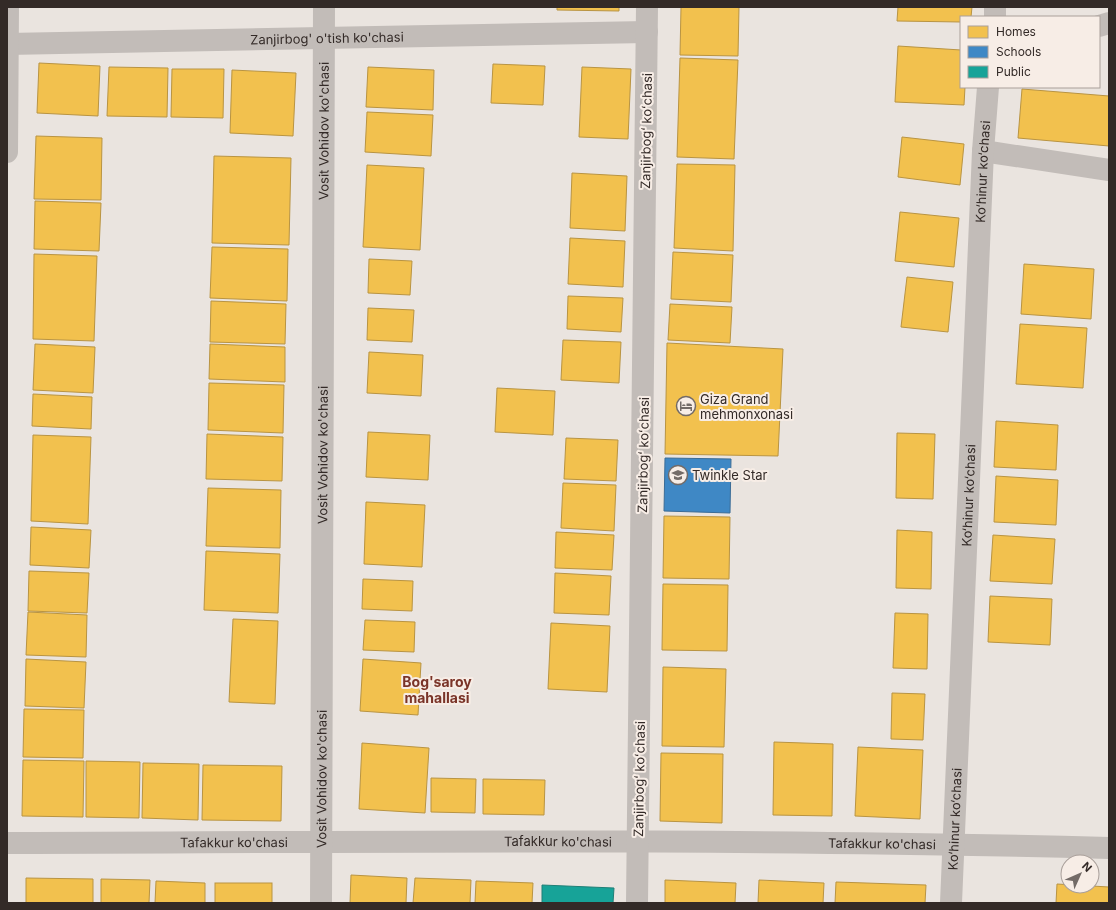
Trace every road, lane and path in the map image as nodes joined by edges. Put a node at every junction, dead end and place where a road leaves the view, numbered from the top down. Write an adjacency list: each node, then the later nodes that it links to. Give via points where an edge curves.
1 (8, 7): 6 (street)
2 (324, 7): 5 (street, Vosit Vohidov ko'chasi)
3 (647, 7): 4 (street, Zanjirbogʻ koʻchasi)
4 (647, 32): 5 (street, Zanjirbog' o'tish ko'chasi); 11 (street, Zanjirbogʻ koʻchasi)
5 (323, 38): 6 (street, Zanjirbog' o'tish ko'chasi); 12 (street, Vosit Vohidov ko'chasi)
6 (8, 44): 9 (street)
7 (988, 88): 8 (street, Ko‘hinur ko‘chasi)
8 (983, 150): 10 (street); 14 (street, Ko‘hinur ko‘chasi)
9 (7, 152)
10 (1109, 170)
11 (638, 840): 12 (street, Tafakkur ko'chasi); 14 (street, Tafakkur ko'chasi); 17 (street, Zanjirbogʻ koʻchasi)
12 (322, 842): 13 (street, Tafakkur ko'chasi); 16 (street, Vosit Vohidov ko'chasi)
13 (7, 843)
14 (955, 844): 15 (street, Tafakkur ko'chasi); 18 (street, Ko‘hinur ko‘chasi)
15 (1109, 848)
16 (321, 903)
17 (637, 903)
18 (951, 903)

